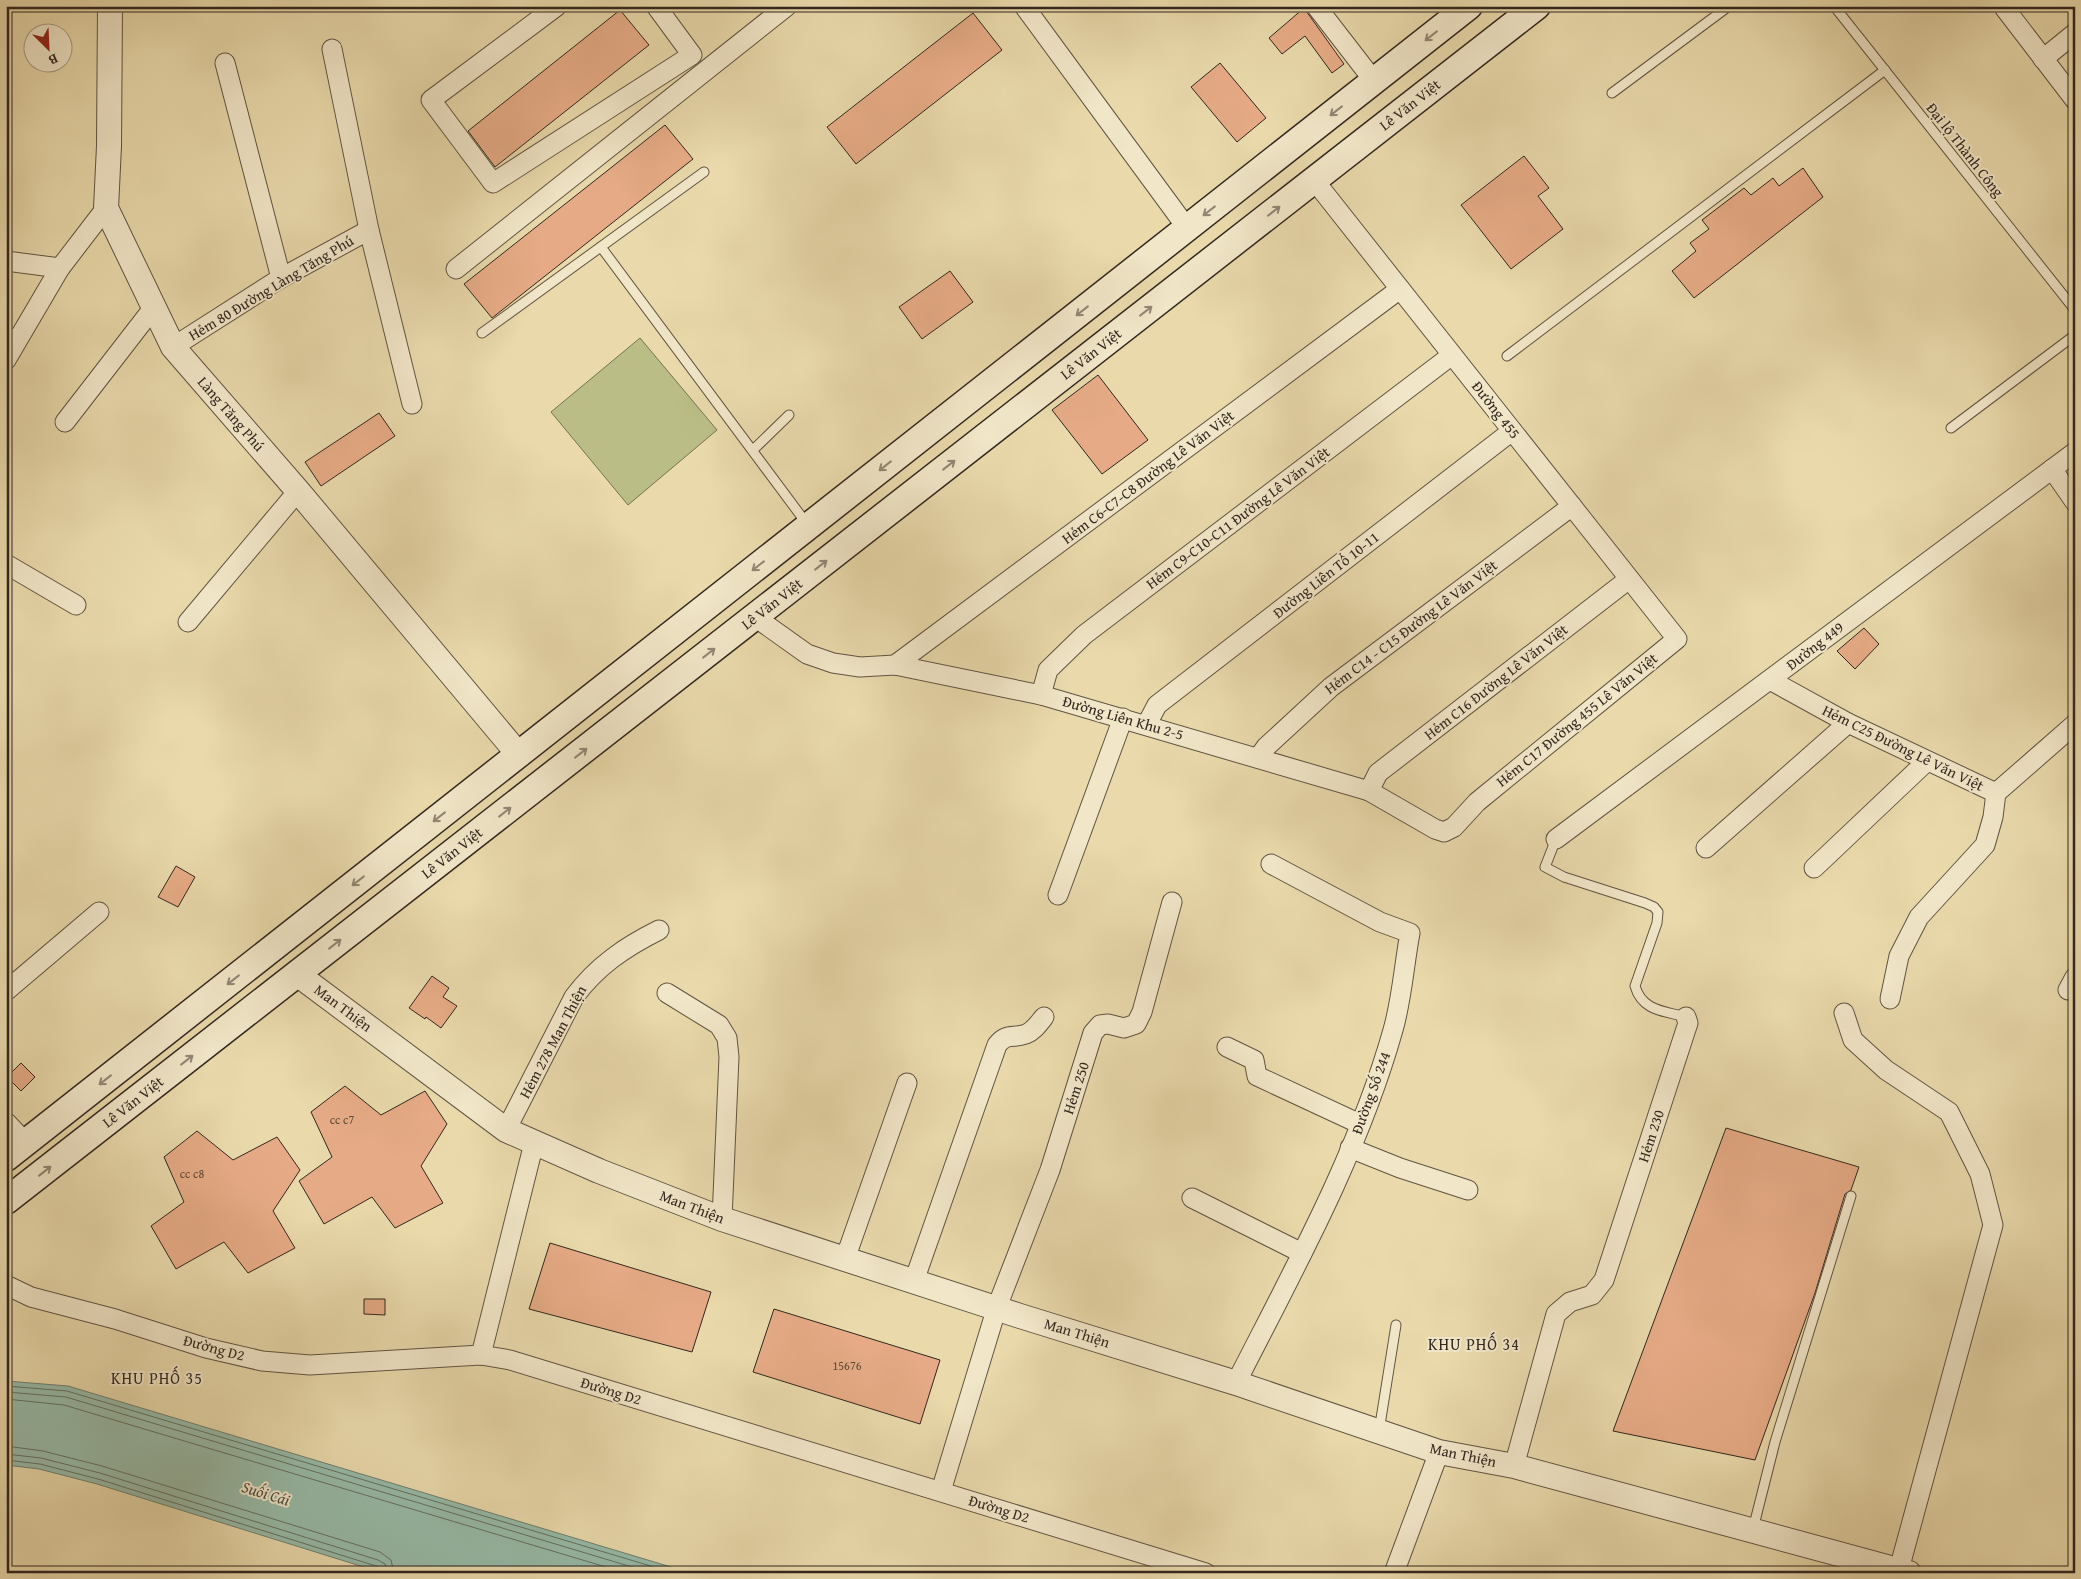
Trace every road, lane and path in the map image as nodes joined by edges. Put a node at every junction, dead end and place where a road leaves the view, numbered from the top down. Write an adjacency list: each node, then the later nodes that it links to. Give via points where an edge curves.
1 (110, 6): 23 (street, Làng Tăng Phú)
2 (557, 6): 3 (street, via 431,100 492,183 692,55)
3 (656, 6)
4 (787, 6): 29 (street)
5 (1024, 6): 24 (street)
6 (1316, 6): 17 (street)
7 (1469, 6): 17 (main road, one-way to 17)
8 (1537, 6): 22 (main road, Lê Văn Việt)
9 (1729, 6): 18 (lane)
10 (1834, 6): 16 (lane, Đại lộ Thành Công)
11 (2003, 6): 14 (street)
12 (2075, 33): 14 (street)
13 (332, 49): 25 (street)
14 (2043, 59): 19 (street)
15 (225, 63): 30 (street)
16 (1884, 70): 33 (lane, Đại lộ Thành Công); 39 (lane)
17 (1374, 81): 20 (main road, one-way to 20)
18 (1612, 93)
19 (2075, 100)
20 (1289, 148): 22 (main road); 24 (main road, one-way to 24)
21 (704, 172): 26 (lane)
22 (1314, 180): 31 (street, Đường 455); 56 (main road, Lê Văn Việt, one-way to 22)
23 (106, 208): 28 (street); 32 (street, Làng Tăng Phú)
24 (1187, 228): 52 (main road, one-way to 52)
25 (369, 230): 30 (street, Hẻm 80 Đường Làng Tăng Phú); 41 (street)
26 (601, 247): 34 (lane); 46 (lane)
27 (6, 261): 28 (street)
28 (60, 268): 35 (street)
29 (456, 269)
30 (281, 278): 37 (street, Hẻm 80 Đường Làng Tăng Phú)
31 (1400, 289): 38 (street, Đường 455); 59 (street, Hẻm C6-C7-C8 Đường Lê Văn Việt)
32 (154, 307): 37 (street, Làng Tăng Phú); 43 (street)
33 (2075, 310)
34 (482, 333)
35 (13, 334): 40 (street)
36 (2075, 335): 44 (lane)
37 (173, 347): 49 (street, Làng Tăng Phú)
38 (1452, 355): 45 (street, Đường 455); 61 (street, Hẻm C9-C10-C11 Đường Lê Văn Việt, via 1084,635 1048,670)
39 (1508, 356)
40 (6, 360)
41 (412, 404)
42 (789, 415): 46 (lane)
43 (65, 422)
44 (1951, 428)
45 (1512, 431): 51 (street, Đường 455); 64 (street, Đường Liên Tổ 10-11, via 1157,705)
46 (752, 450): 52 (lane)
47 (2075, 452): 48 (street, Đường 449)
48 (2052, 469): 50 (street); 60 (street, Đường 449)
49 (298, 491): 57 (street); 66 (street, Làng Tăng Phú)
50 (2075, 502)
51 (1572, 506): 54 (street, Đường 455); 67 (street, Hẻm C14 - C15 Đường Lê Văn Việt, via 1331,687 1266,746)
52 (809, 526): 66 (main road, one-way to 66)
53 (6, 564): 55 (street)
54 (1629, 579): 58 (street, Đường 455); 70 (street, Hẻm C16 Đường Lê Văn Việt, via 1378,772)
55 (76, 605)
56 (755, 617): 59 (street, Đường Liên Khu 2-5, via 807,654 833,663 860,667); 69 (main road, Lê Văn Việt, one-way to 56)
57 (188, 622)
58 (1677, 639): 72 (street, Hẻm C17 Đường 455 Lê Văn Việt)
59 (895, 665): 61 (street, Đường Liên Khu 2-5)
60 (1770, 680): 63 (street, Hẻm C25 Đường Lê Văn Việt); 73 (street, Đường 449)
61 (1041, 695): 62 (street, Đường Liên Khu 2-5)
62 (1123, 718): 64 (street, Đường Liên Khu 2-5); 77 (street)
63 (1848, 723): 68 (street, Hẻm C25 Đường Lê Văn Việt); 74 (street)
64 (1147, 724): 67 (street, Đường Liên Khu 2-5)
65 (2075, 724): 71 (street, Hẻm C25 Đường Lê Văn Việt)
66 (519, 754): 69 (main road); 81 (main road, one-way to 81)
67 (1258, 758): 70 (street, Đường Liên Khu 2-5)
68 (1927, 761): 71 (street, Hẻm C25 Đường Lê Văn Việt); 76 (street)
69 (542, 783): 82 (main road, Lê Văn Việt, one-way to 69)
70 (1369, 791): 72 (street, Đường Liên Khu 2-5, via 1444,832 1454,827)
71 (1996, 793): 85 (street, via 1985,845 1919,917 1899,956)
72 (1477, 802)
73 (1556, 839): 88 (lane, Hẻm 230, via 1545,867 1564,877 1645,903 1658,912 1635,986 1645,1006)
74 (1706, 848)
75 (1271, 864): 92 (street, Đường Số 244, via 1380,922 1410,933 1393,1029)
76 (1814, 868)
77 (1058, 895)
78 (1172, 902): 106 (street, Hẻm 250, via 1136,1024 1124,1028 1100,1025 1093,1033 1050,1170)
79 (99, 912): 83 (street)
80 (659, 930): 93 (street, Hẻm 278 Man Thiện, via 613,956 587,979 574,996)
81 (271, 950): 82 (main road); 96 (main road, one-way to 96)
82 (297, 974): 93 (street, Man Thiện); 100 (main road, Lê Văn Việt, one-way to 82)
83 (6, 990)
84 (667, 993): 101 (street, via 719,1025 727,1038 729,1057)
85 (1890, 999)
86 (1844, 1013): 115 (street, via 1853,1040 1886,1070 1949,1112 1980,1174 1993,1225)
87 (1044, 1017): 104 (street, via 1032,1031 1009,1036 997,1045)
88 (1686, 1017): 112 (street, Hẻm 230, via 1688,1023 1604,1280 1592,1295 1570,1302 1556,1314)
89 (1228, 1047): 92 (street, via 1254,1060 1258,1076)
90 (908, 1083): 103 (street)
91 (6, 1122): 96 (street)
92 (1360, 1124): 95 (street, Đường Số 244)
93 (506, 1130): 94 (street, Man Thiện)
94 (534, 1143): 101 (street, Man Thiện); 108 (street)
95 (1350, 1148): 97 (street); 102 (street, Đường Số 244)
96 (16, 1151)
97 (1468, 1190)
98 (1851, 1196): 114 (lane, via 1775,1442)
99 (1192, 1198): 102 (street)
100 (6, 1201)
101 (722, 1219): 103 (street, Man Thiện)
102 (1302, 1254): 109 (street, Đường Số 244)
103 (845, 1259): 104 (street, Man Thiện)
104 (914, 1281): 106 (street, Man Thiện)
105 (6, 1285): 108 (street, Đường D2, via 31,1297 262,1361 310,1365)
106 (997, 1307): 109 (street, Man Thiện); 113 (street)
107 (1396, 1325): 110 (lane)
108 (481, 1354): 113 (street, Đường D2, via 510,1360)
109 (1236, 1383): 110 (street, Man Thiện)
110 (1379, 1431): 111 (street, Man Thiện)
111 (1439, 1452): 112 (street, Man Thiện); 117 (street)
112 (1514, 1466): 114 (street, Man Thiện)
113 (941, 1491): 116 (street, Đường D2)
114 (1752, 1530): 115 (street, Man Thiện)
115 (1902, 1572)
116 (1206, 1573)
117 (1394, 1573)

